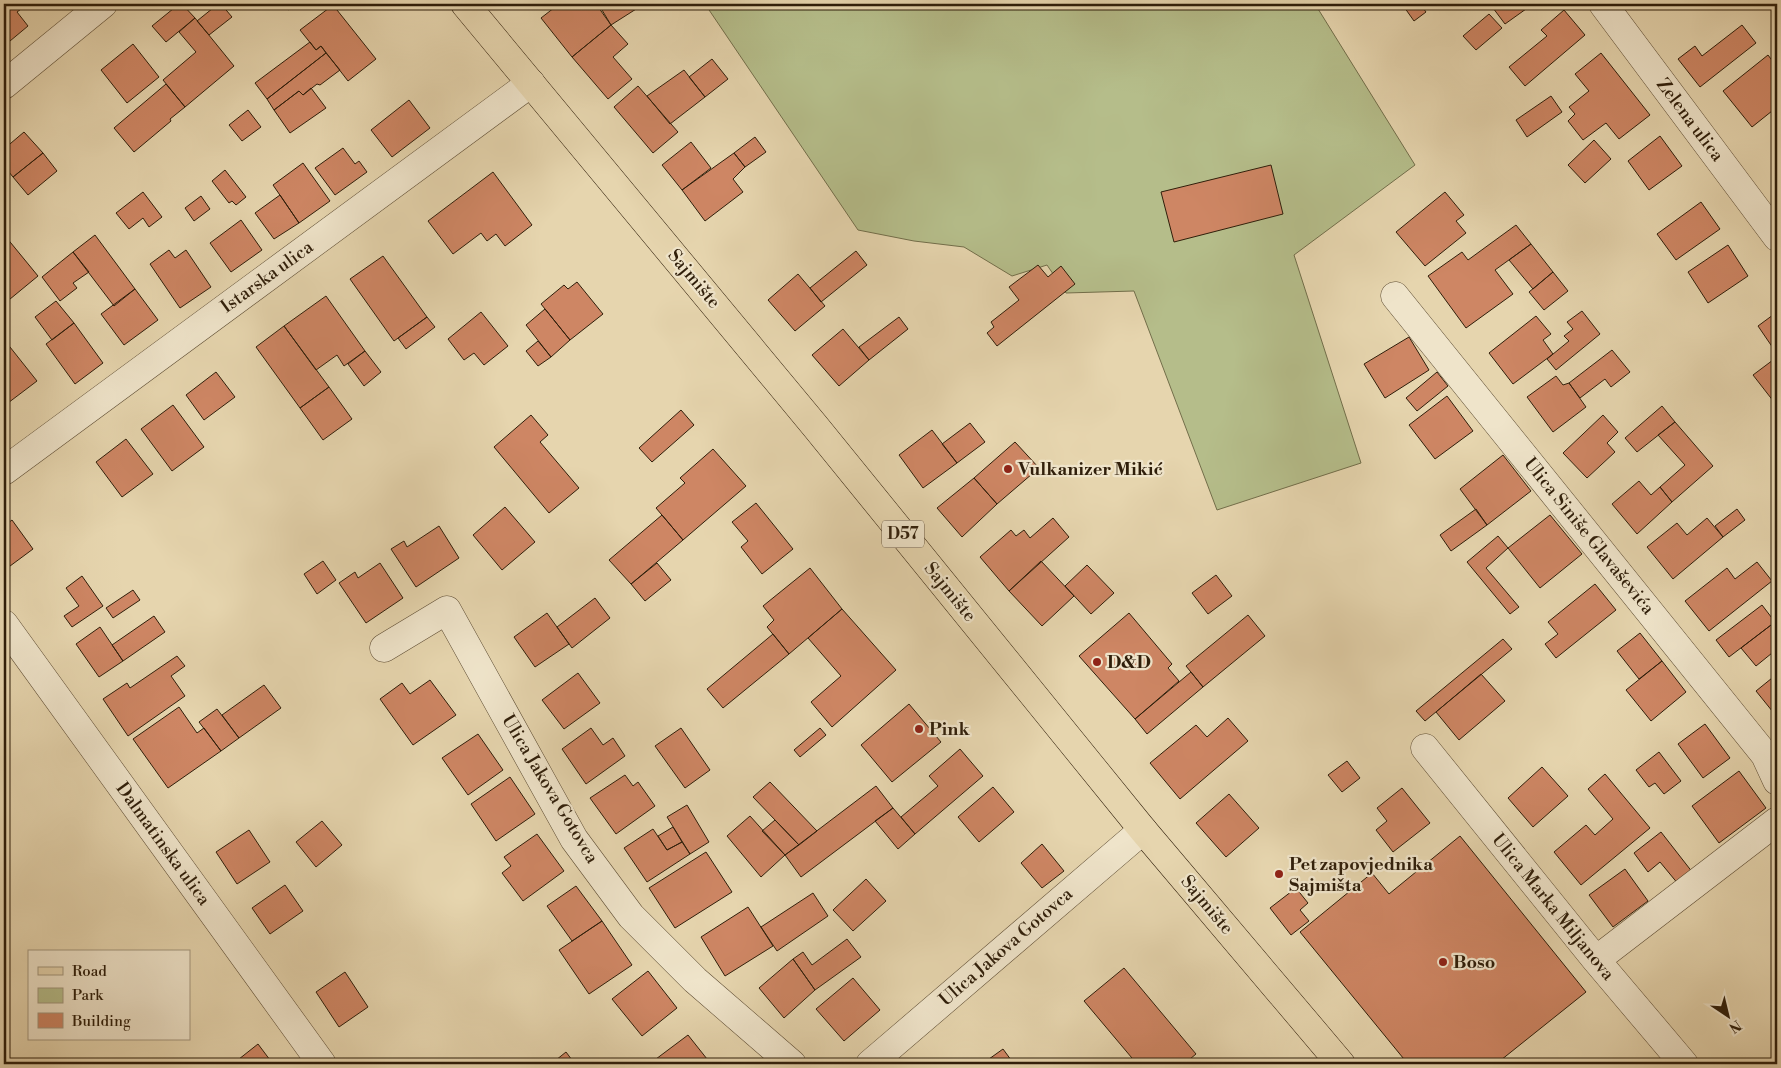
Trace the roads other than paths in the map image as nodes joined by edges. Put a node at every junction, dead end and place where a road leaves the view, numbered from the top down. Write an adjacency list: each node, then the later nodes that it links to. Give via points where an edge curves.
1 (103, 4): 5 (street)
2 (464, 4): 4 (main road, Sajmište / D57)
3 (1603, 4): 6 (street, Zelena ulica)
4 (531, 83): 8 (street, Istarska ulica); 14 (main road, Sajmište / D57, via 816,426)
5 (4, 85)
6 (1777, 237)
7 (1395, 296): 12 (street, Ulica Siniše Glavaševića, via 1765,755)
8 (4, 471)
9 (4, 624): 16 (street, Dalmatinska ulica)
10 (384, 648): 17 (street, Ulica Jakova Gotovca, via 446,610 574,839 631,916 695,980)
11 (1425, 748): 15 (street, Ulica Marka Miljanova)
12 (1777, 781)
13 (1777, 821): 15 (street)
14 (1143, 830): 18 (street, Ulica Jakova Gotovca); 19 (main road, Sajmište / D57)
15 (1596, 960): 20 (street, Ulica Marka Miljanova)
16 (322, 1064)
17 (792, 1064)
18 (870, 1064)
19 (1341, 1064)
20 (1684, 1064)

